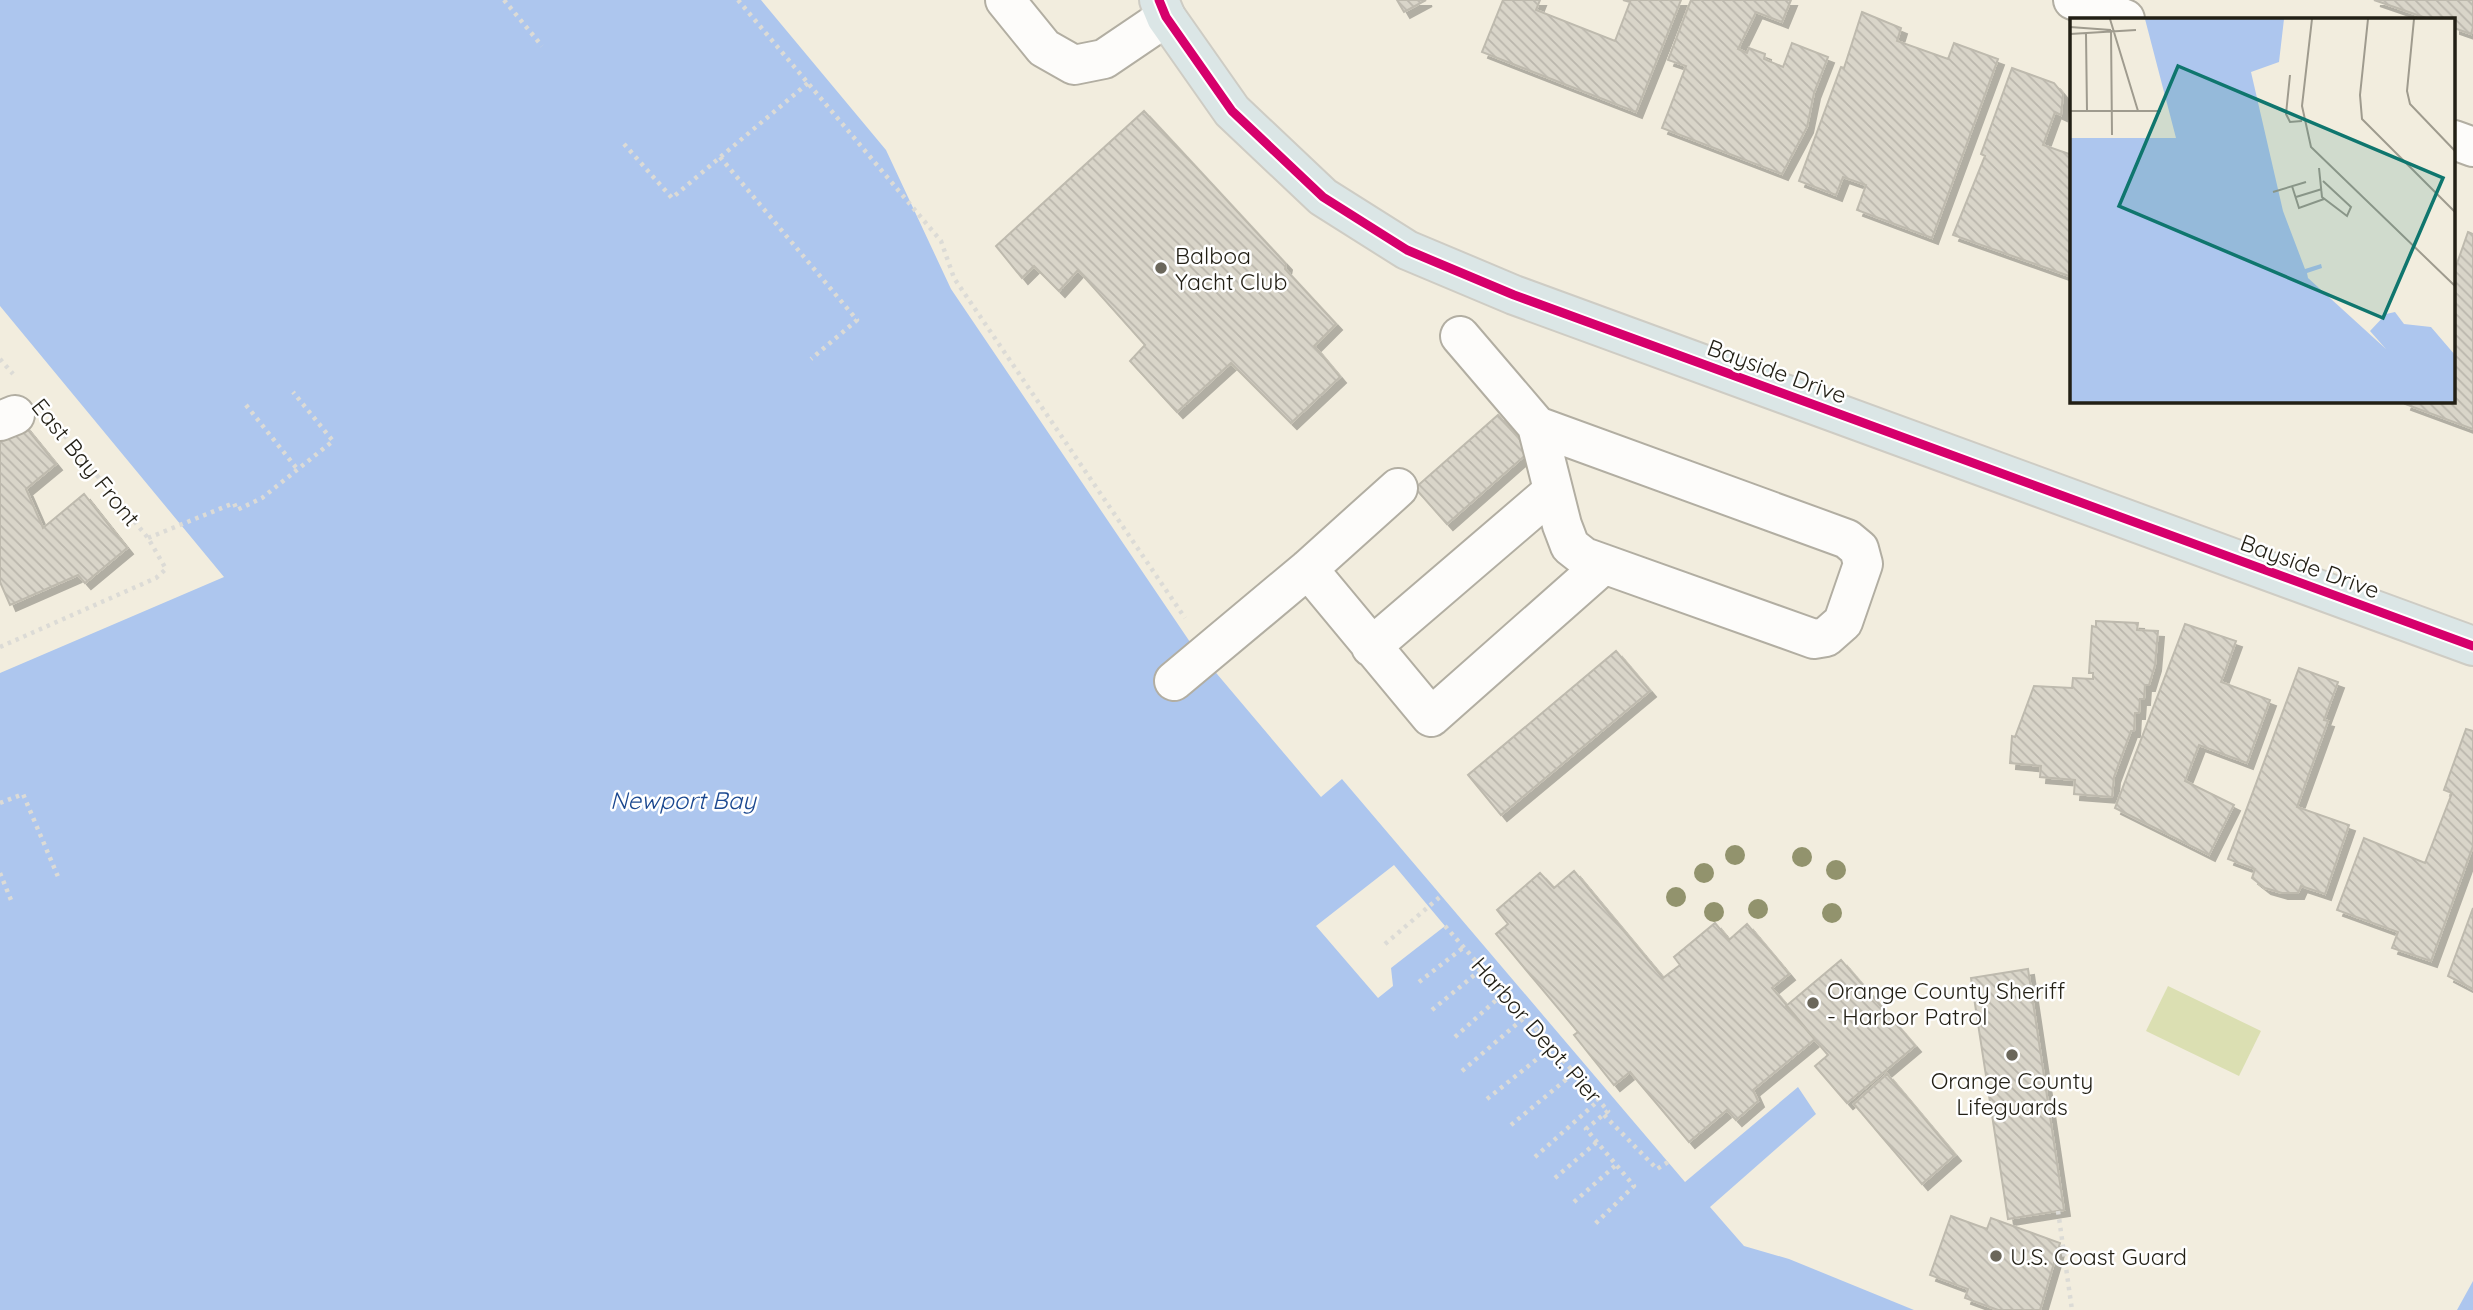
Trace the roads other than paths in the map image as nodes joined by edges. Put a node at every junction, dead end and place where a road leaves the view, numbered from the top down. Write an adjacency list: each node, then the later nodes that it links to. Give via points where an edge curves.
1 (1005, 0): 3 (street, via 1044,48 1074,65 1104,59)
2 (2073, 0): 4 (street)
3 (1162, 9): 13 (main road, Bayside Drive, via 1242,120 1323,197 1407,250 1527,300)
4 (2122, 18)
5 (2456, 141): 6 (street)
6 (2473, 147)
7 (1460, 336): 8 (street)
8 (1537, 426): 10 (street); 11 (street, via 1847,539 1859,549 1863,564 1843,622 1826,637 1814,639)
9 (1398, 488): 12 (street)
10 (1553, 491): 11 (street, via 1570,546 1584,558); 14 (street)
11 (1604, 564): 14 (street, via 1430,718)
12 (1308, 569): 14 (street); 15 (street)
13 (2473, 646)
14 (1371, 647)
15 (1174, 681)

